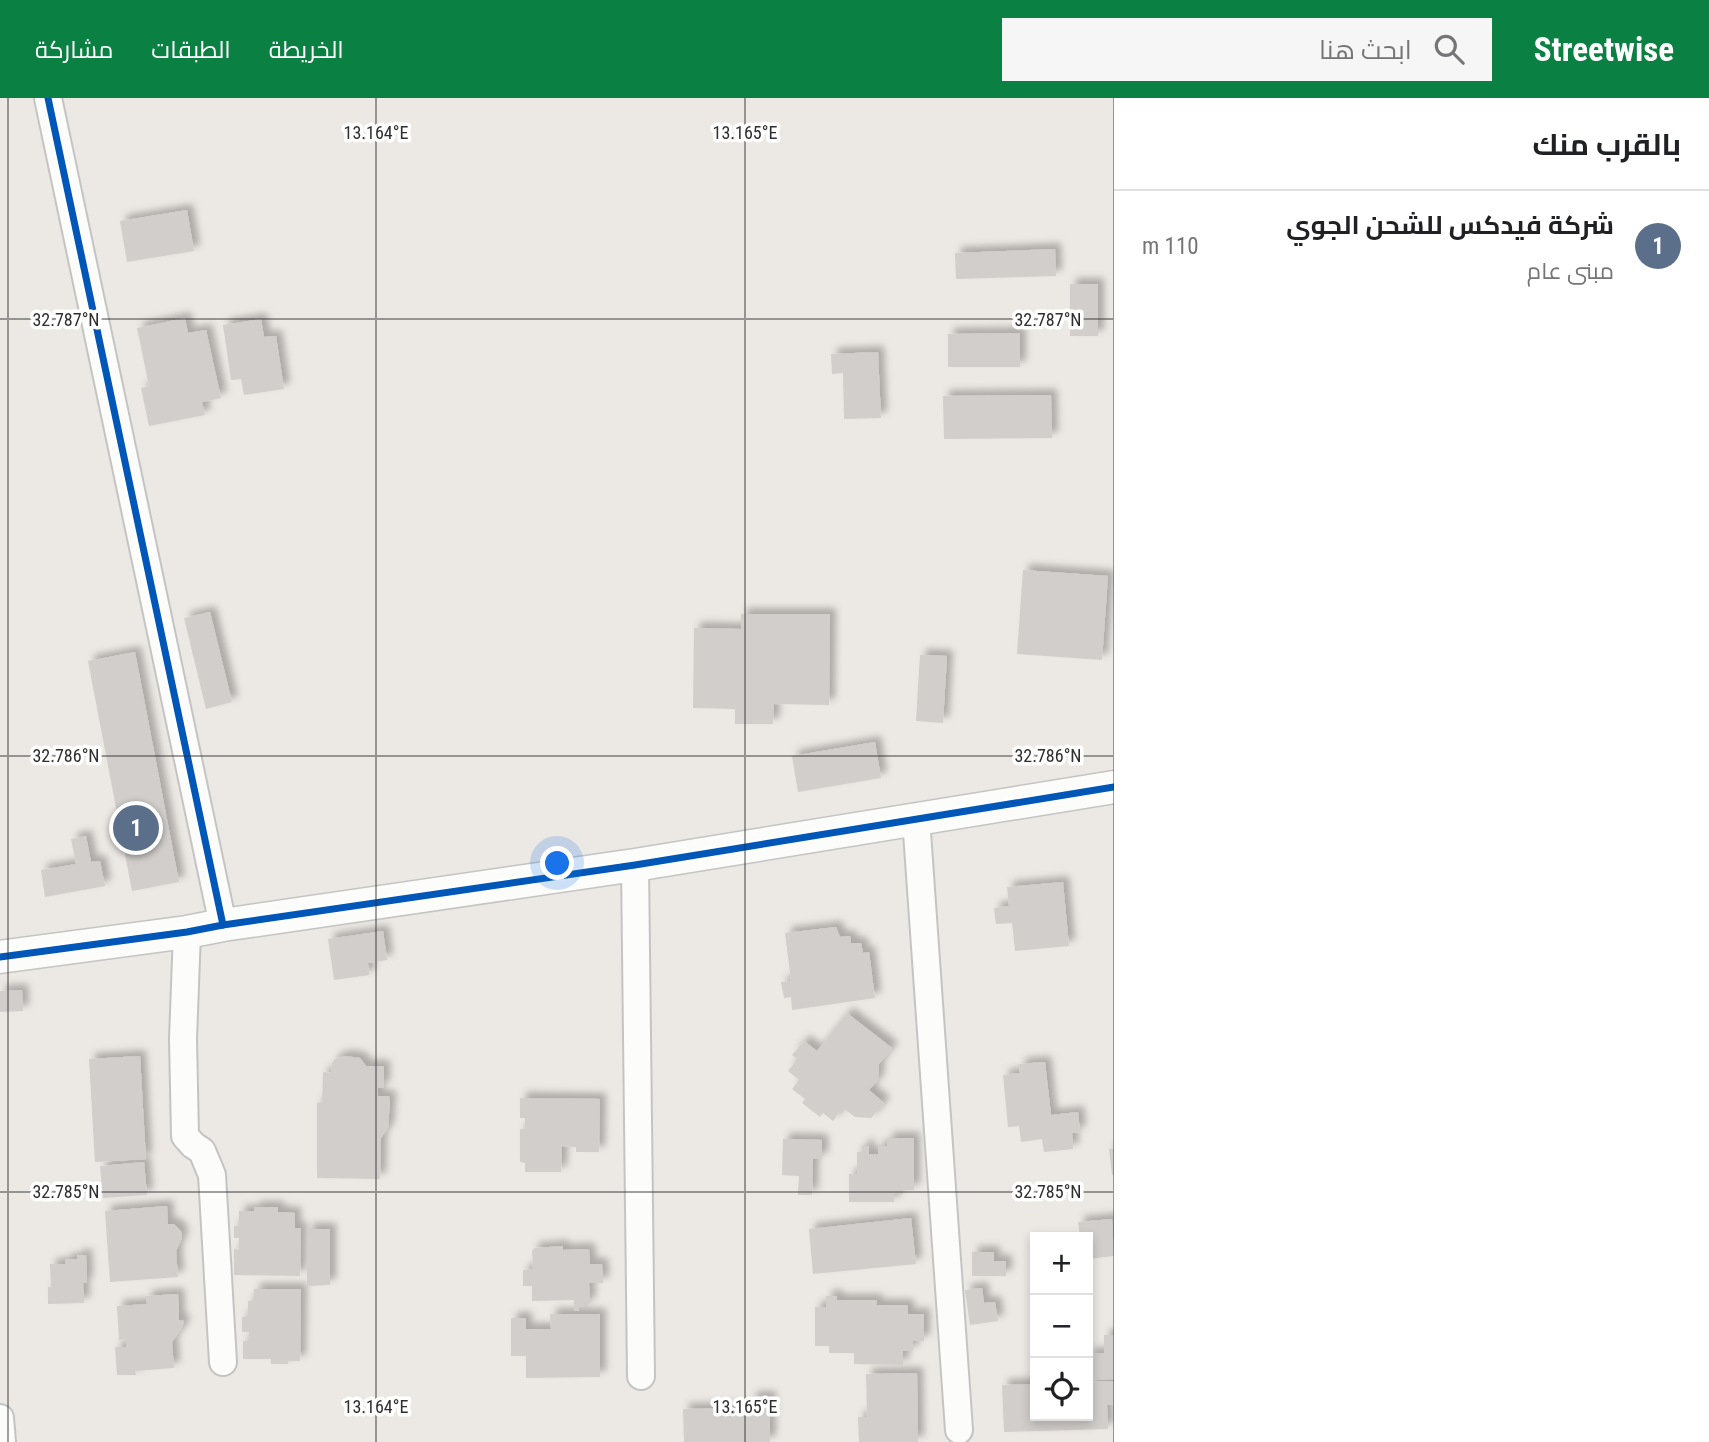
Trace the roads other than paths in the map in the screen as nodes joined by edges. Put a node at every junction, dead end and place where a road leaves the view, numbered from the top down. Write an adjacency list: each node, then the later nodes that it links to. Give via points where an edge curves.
1 (48, 98): 5 (street)
2 (1114, 786): 3 (street)
3 (916, 818): 4 (street); 11 (street)
4 (635, 865): 5 (street); 9 (street)
5 (223, 925): 6 (street)
6 (187, 932): 7 (street); 8 (street, via 184,1127 185,1136 202,1151 212,1175)
7 (0, 957)
8 (223, 1362)
9 (641, 1376)
10 (0, 1418): 12 (street)
11 (959, 1430)
12 (2, 1442)

